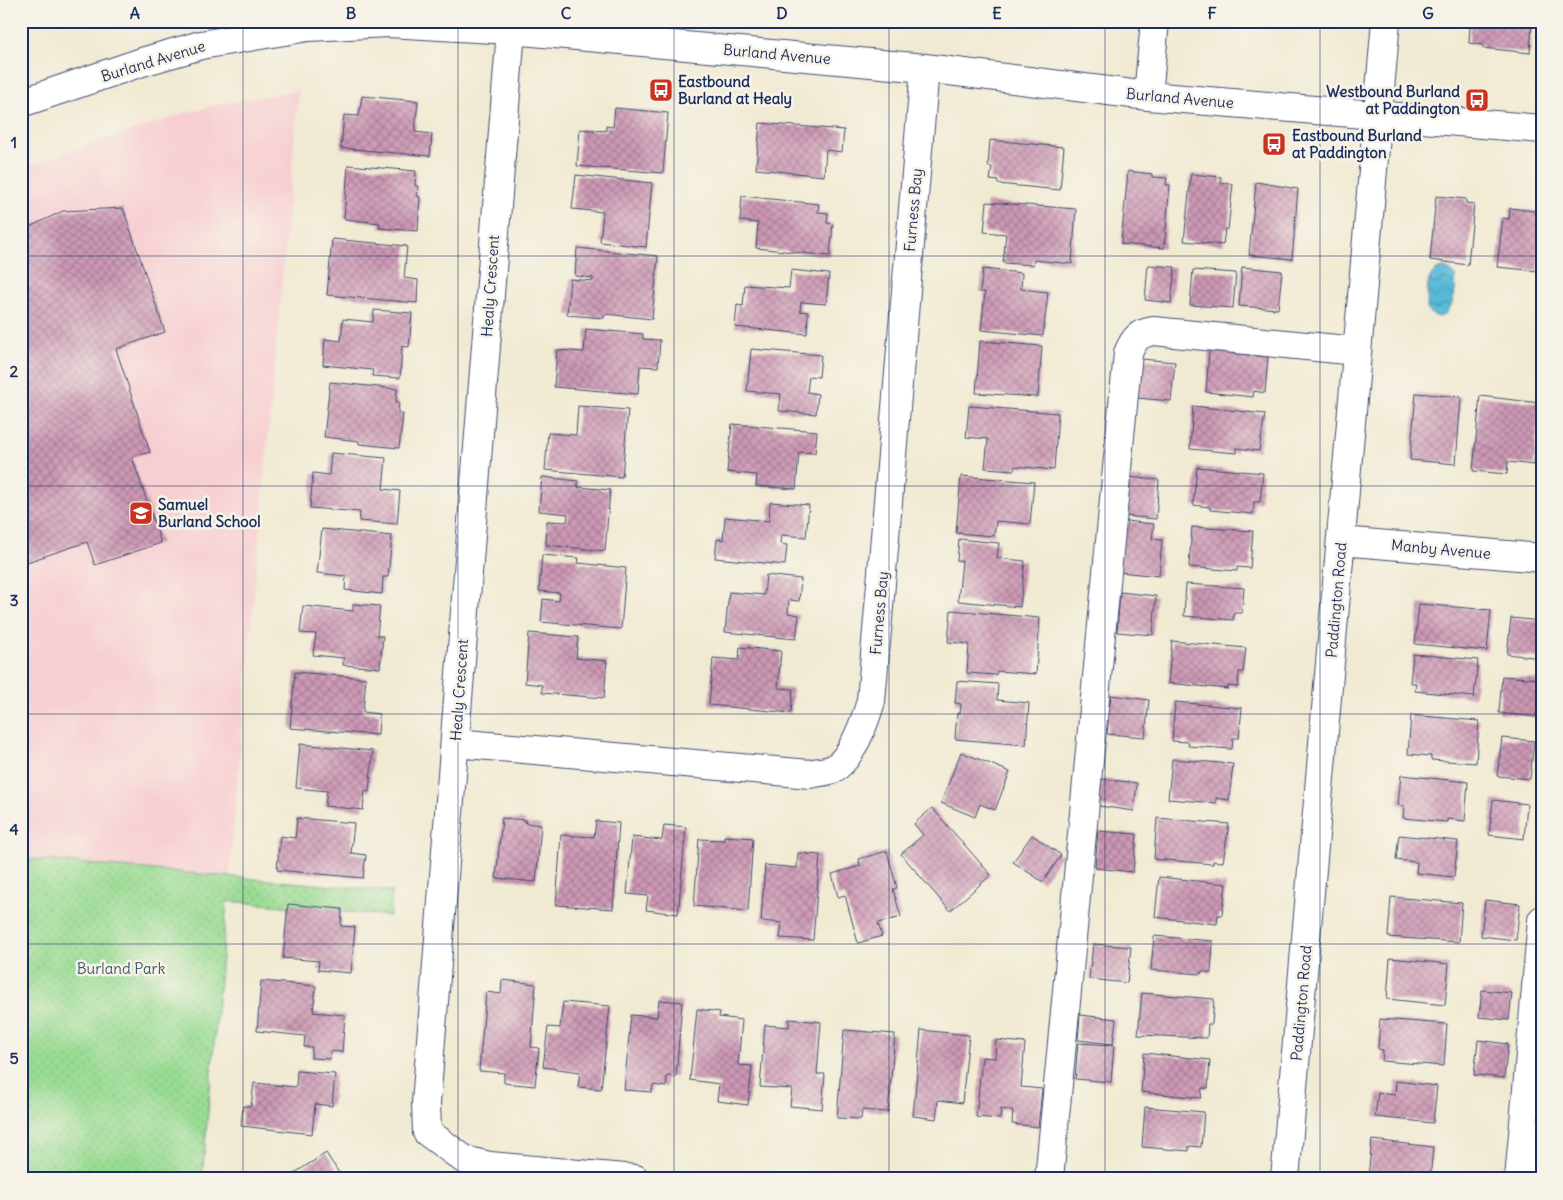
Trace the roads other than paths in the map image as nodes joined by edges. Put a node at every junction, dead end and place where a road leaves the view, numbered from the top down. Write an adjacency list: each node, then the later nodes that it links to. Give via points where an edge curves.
1 (1155, 21): 5 (street)
2 (1386, 21): 7 (street, Paddington Road)
3 (510, 30): 4 (street, Burland Avenue); 6 (street, Burland Avenue, via 388,23 270,32 171,53); 12 (street, Healy Crescent)
4 (925, 68): 5 (street, Burland Avenue); 12 (street, Furness Bay, via 871,701 862,731 845,756 833,769 810,774)
5 (1148, 96): 7 (street, Burland Avenue)
6 (21, 104)
7 (1378, 115): 8 (street, Burland Avenue); 9 (street, Paddington Road)
8 (1542, 129)
9 (1358, 351): 10 (street, Paddington Road); 15 (street, via 1154,331 1142,332 1134,338 1128,353)
10 (1341, 541): 11 (street, Manby Avenue); 16 (street, Paddington Road)
11 (1542, 558)
12 (454, 743): 14 (street, Healy Crescent, via 426,1132 465,1160 490,1166)
13 (1542, 920): 17 (street)
14 (635, 1179)
15 (1049, 1179)
16 (1285, 1179)
17 (1519, 1179)

